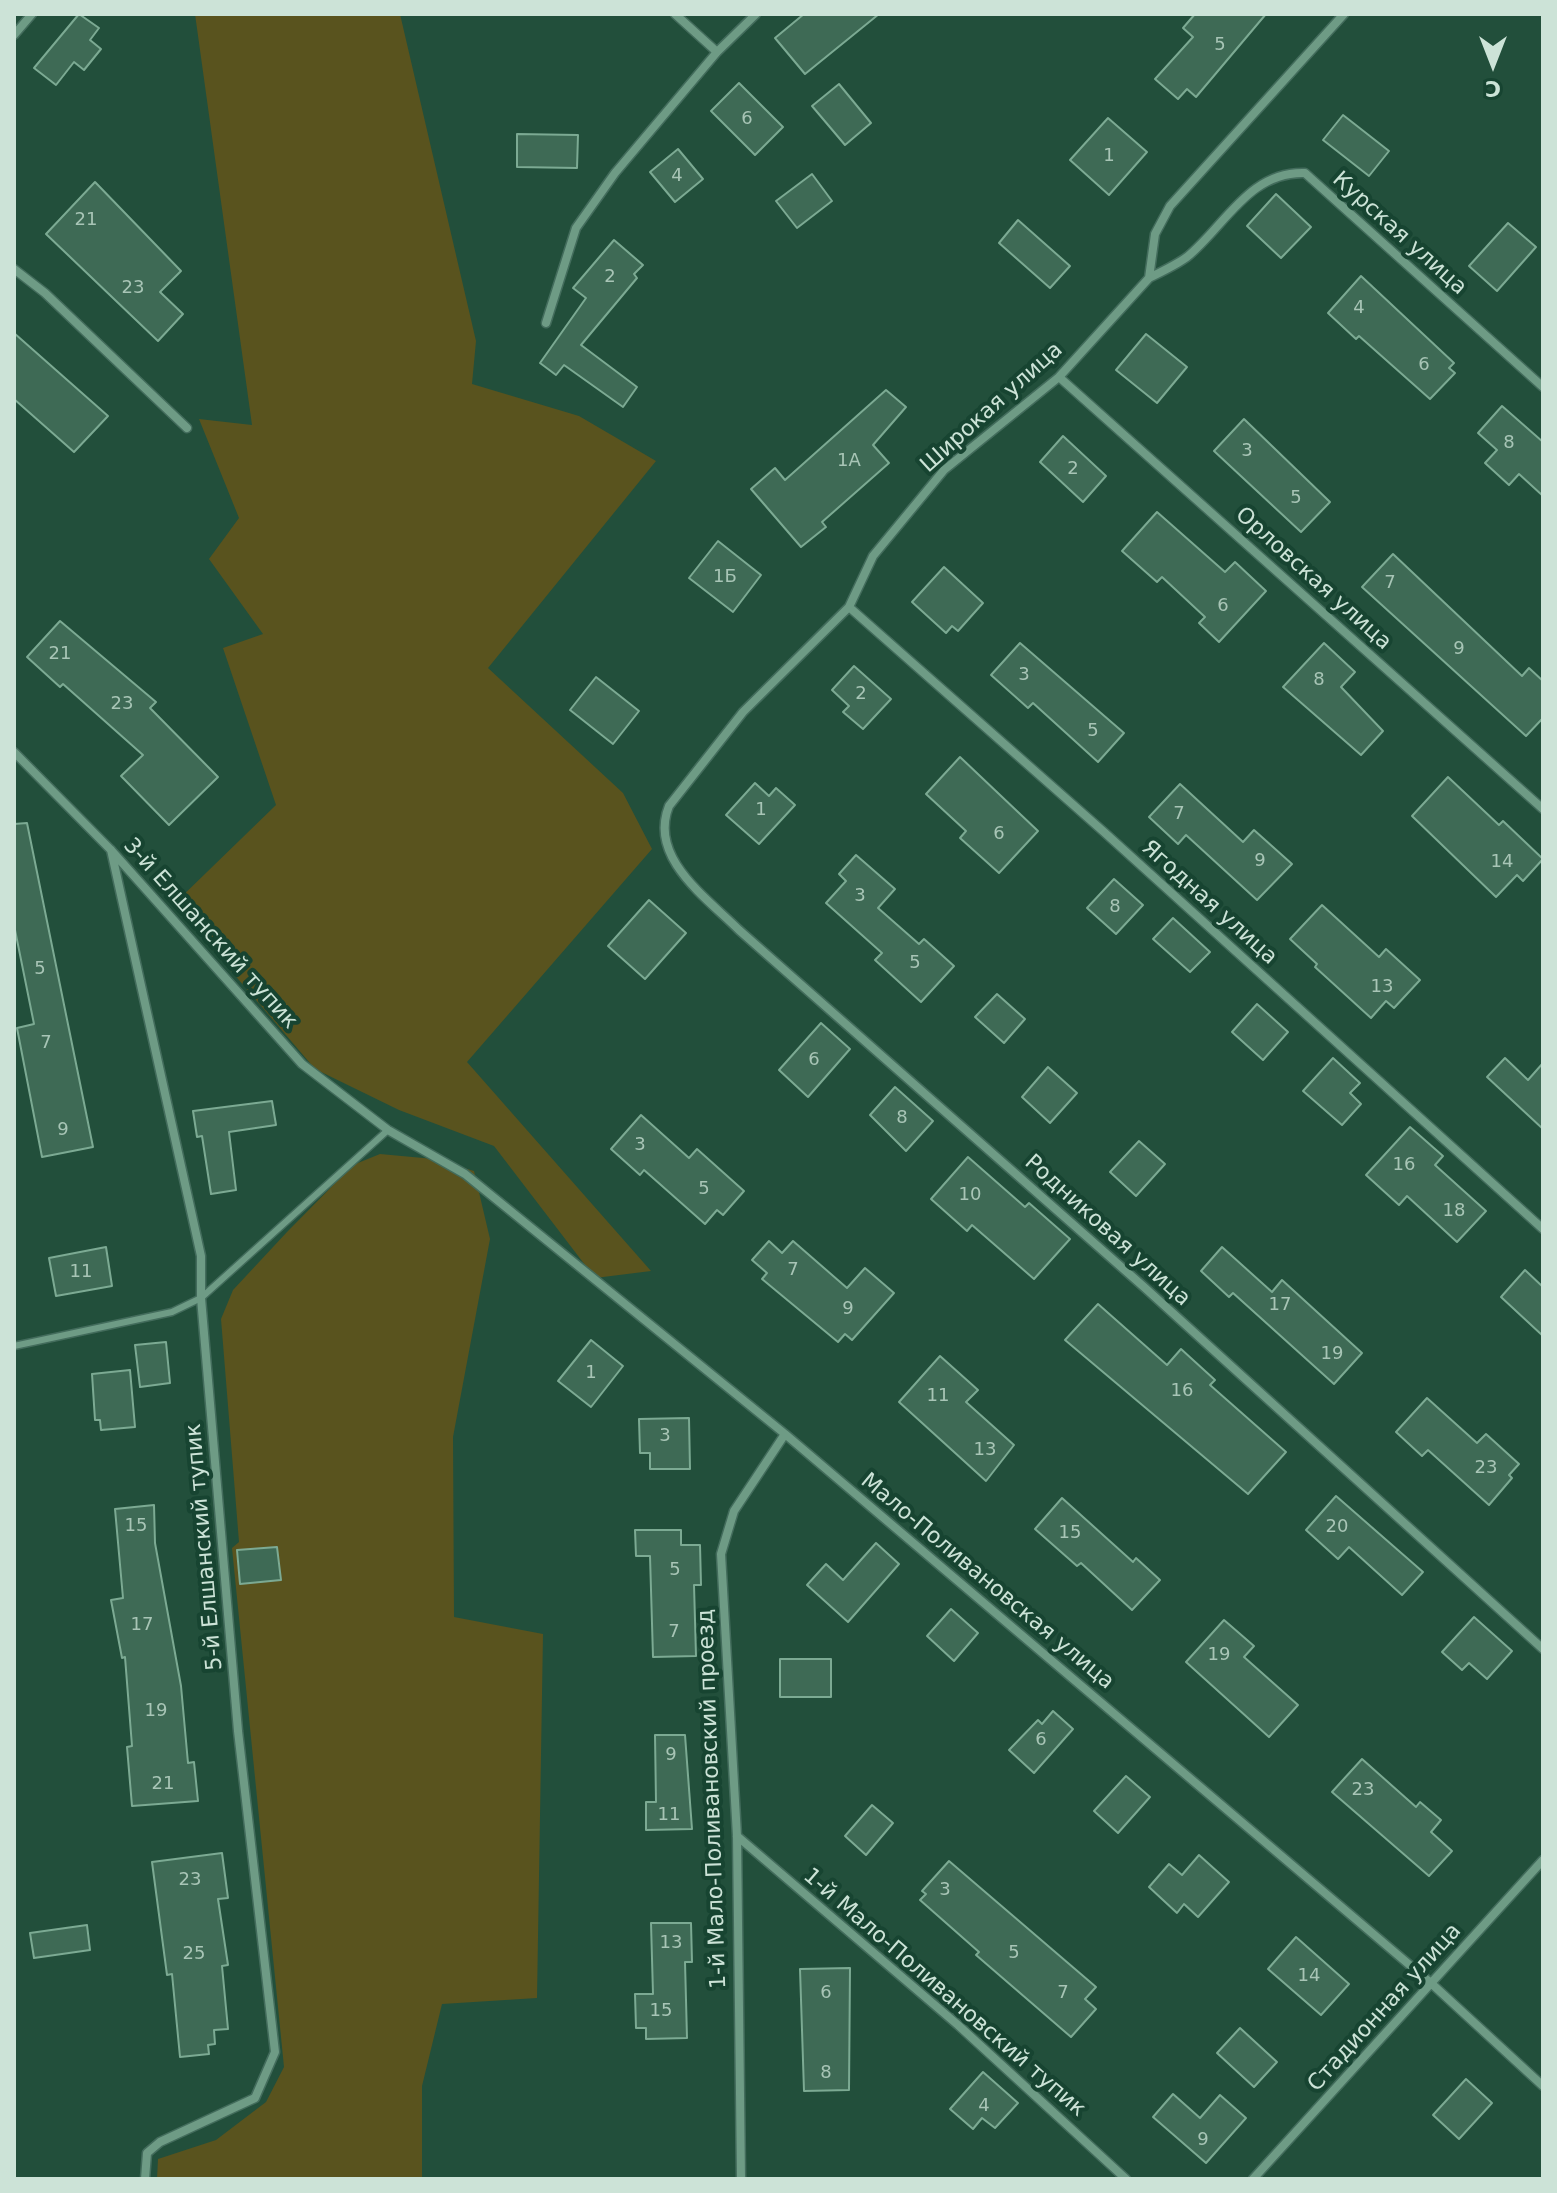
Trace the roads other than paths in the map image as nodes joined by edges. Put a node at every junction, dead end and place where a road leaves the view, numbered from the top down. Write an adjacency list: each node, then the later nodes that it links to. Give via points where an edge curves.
1 (32, 14): 5 (street)
2 (675, 14): 6 (street)
3 (756, 14): 6 (street)
4 (1344, 14): 8 (street, via 1170,206 1155,234)
5 (14, 35)
6 (717, 52): 9 (street, via 576,228)
7 (14, 269): 12 (street)
8 (1149, 278): 10 (street, Широкая улица); 11 (street, Курская улица, via 1187,257 1251,190 1273,176 1305,173)
9 (546, 323)
10 (1059, 377): 13 (street, Широкая улица, via 944,470 873,556); 15 (street, Орловская улица)
11 (1543, 387)
12 (187, 428)
13 (849, 607): 16 (street, Широкая улица, via 743,712 669,806); 19 (street, Ягодная улица)
14 (14, 752): 17 (street, 3-й Елшанский тупик)
15 (1543, 809)
16 (663, 831): 23 (street, Родниковая улица, via 683,873 739,930)
17 (110, 849): 18 (street, 3-й Елшанский тупик, via 302,1064); 20 (street, 5-й Елшанский тупик, via 201,1256)
18 (388, 1130): 20 (lane); 22 (street, Мало-Поливановская улица, via 465,1174)
19 (1543, 1229)
20 (201, 1298): 21 (lane, via 172,1312); 28 (street, 5-й Елшанский тупик, via 238,1731 275,2052 255,2098 160,2142 147,2153)
21 (14, 1346)
22 (785, 1434): 24 (street, 1-й Мало-Поливановский проезд, via 734,1511 721,1554); 26 (street, Мало-Поливановская улица)
23 (1543, 1649)
24 (737, 1836): 29 (street, 1-й Мало-Поливановский проезд); 30 (street, 1-й Мало-Поливановский тупик, via 958,2025)
25 (1543, 1860): 26 (street, Стадионная улица)
26 (1432, 1984): 27 (street, Мало-Поливановская улица); 31 (street, Стадионная улица)
27 (1543, 2086)
28 (145, 2179)
29 (741, 2179)
30 (1126, 2179)
31 (1253, 2179)

